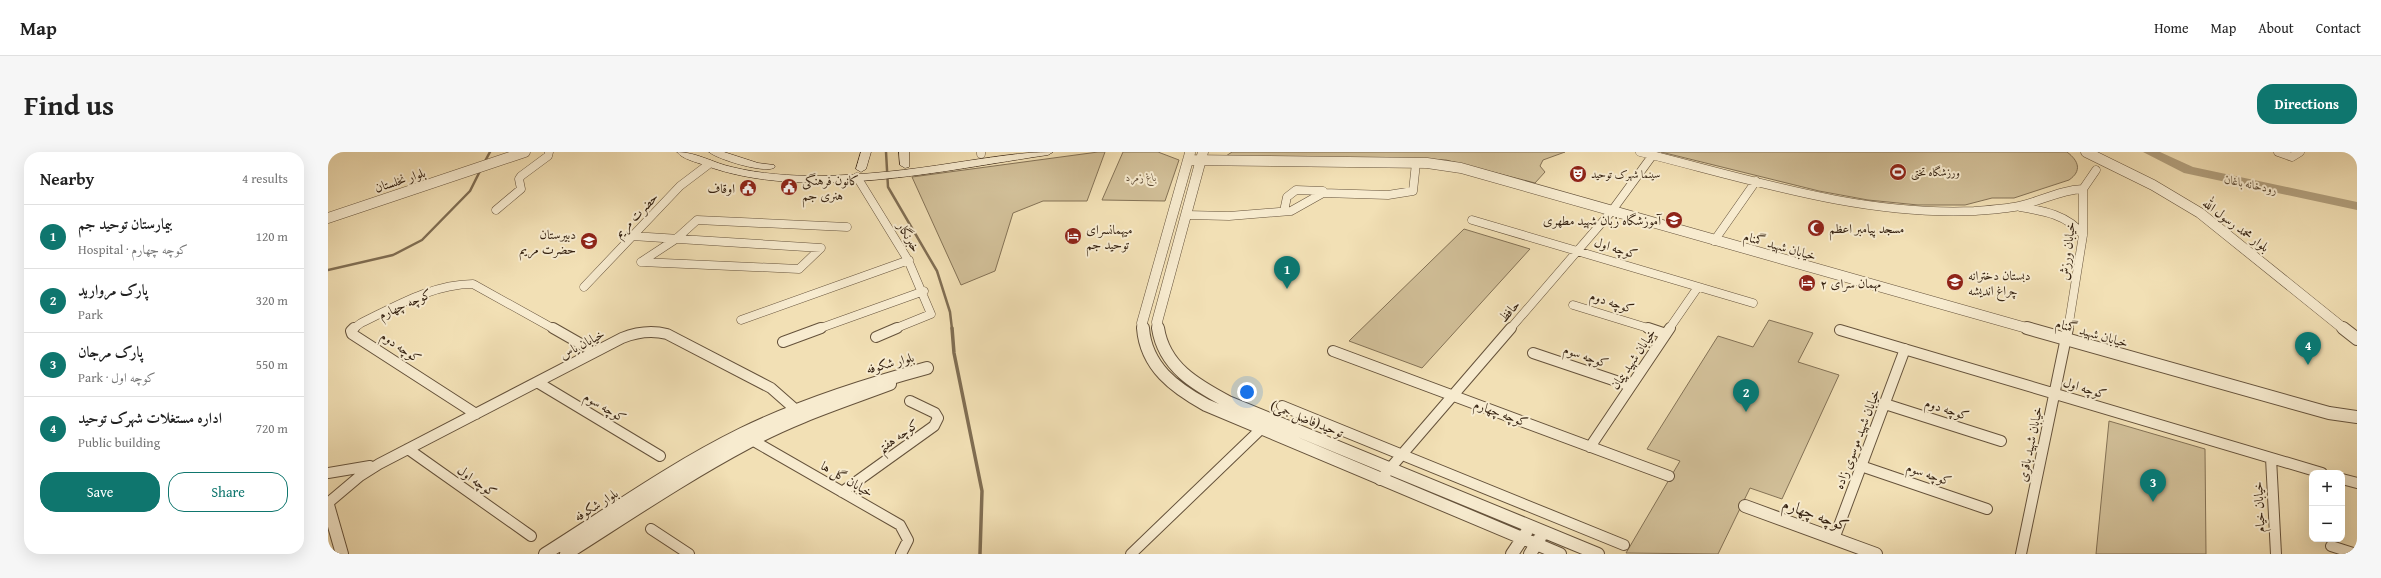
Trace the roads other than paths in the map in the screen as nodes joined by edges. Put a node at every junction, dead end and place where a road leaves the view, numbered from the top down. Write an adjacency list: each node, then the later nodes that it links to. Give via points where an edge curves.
1 (504, 152): 18 (street, بلوار نخلستان)
2 (526, 152): 18 (street, بلوار نخلستان)
3 (549, 152): 28 (street, via 548,156 521,176 521,189)
4 (682, 152): 20 (main road)
5 (714, 152): 23 (main road, via 757,166)
6 (866, 152): 23 (main road)
7 (904, 152): 21 (main road)
8 (993, 152): 14 (main road)
9 (1048, 152): 21 (main road)
10 (1640, 152): 17 (street)
11 (2086, 152): 54 (street, بلوار محمد رسول الله, via 2135,174 2188,205 2244,246)
12 (2278, 152): 13 (street, via 2292,157)
13 (2300, 152)
14 (981, 153): 21 (main road)
15 (1190, 156): 16 (street, خیابان شهید گمنام); 37 (street, توحید(فاضل جمی))
16 (1202, 156): 19 (street, خیابان شهید گمنام); 31 (street, توحید(فاضل جمی))
17 (1652, 156): 24 (street); 30 (street, حافظ)
18 (485, 162): 27 (street, بلوار نخلستان); 32 (street, بلوار نخلستان, via 476,168)
19 (1412, 163): 29 (street, via 1413,191 1388,195 1323,193); 29 (street, via 1407,190 1296,190 1287,197); 30 (street, خیابان شهید گمنام, via 1461,168)
20 (709, 164): 23 (main road, via 745,174 793,178); 36 (street, حضرت مریم, via 680,186)
21 (900, 168): 23 (main road)
22 (2096, 170): 25 (street)
23 (859, 173): 42 (street, خبرنگار)
24 (1756, 181): 26 (street, via 1869,206 1921,211); 40 (street)
25 (2083, 189): 26 (street, via 2066,190); 35 (street, خیابان ورزش)
26 (2020, 206): 35 (street, via 2064,219)
27 (328, 210)
28 (496, 210)
29 (1287, 211): 31 (street, via 1229,216)
30 (1611, 212): 40 (street, خیابان شهید گمنام); 41 (street, حافظ)
31 (1187, 215): 38 (street, توحید(فاضل جمی))
32 (328, 218)
33 (1472, 220): 41 (street, کوچه اول)
34 (847, 227): 39 (street, via 697,220)
35 (2083, 234): 53 (street, خیابان ورزش)
36 (632, 236): 39 (street); 43 (street, حضرت مریم)
37 (1165, 237): 38 (street); 70 (street, توحید(فاضل جمی), via 1142,323 1146,348 1160,372 1184,393)
38 (1179, 238): 80 (street, توحید(فاضل جمی), via 1157,322 1162,344 1175,366 1197,386 1228,402)
39 (676, 239): 39 (street, via 737,243 821,248 799,269 641,262)
40 (1714, 241): 53 (street, خیابان شهید گمنام)
41 (1578, 251): 44 (street, کوچه اول); 63 (street, حافظ)
42 (909, 260): 46 (street, خبرنگار); 49 (street)
43 (584, 287)
44 (1698, 287): 47 (street, کوچه اول); 51 (street, خیابان شهید پیمان)
45 (439, 289): 58 (street, کوچه چهارم, via 457,284 473,284); 68 (street, کوچه دوم, via 351,331)
46 (924, 291): 52 (street, خبرنگار, via 931,314); 55 (street)
47 (1753, 303)
48 (1573, 304): 51 (street, کوچه دوم)
49 (741, 320)
50 (1840, 330): 56 (street, کوچه اول)
51 (1666, 334): 61 (street, خیابان شهید پیمان)
52 (876, 337)
53 (2066, 339): 62 (street, خیابان شهید باقری); 69 (street, خیابان شهید گمنام, via 2330,413)
54 (2357, 339)
55 (783, 342)
56 (1905, 349): 62 (street, کوچه اول); 65 (street, خیابان شهید موسوی زاده)
57 (1333, 351): 63 (street, کوچه چهارم)
58 (595, 352): 60 (street, خیابان یاس); 67 (street, خیابان یاس, via 630,335 647,331 662,332 771,388)
59 (1533, 353): 61 (street, کوچه سوم)
60 (536, 382): 68 (street, خیابان یاس); 76 (street, کوچه سوم)
61 (1631, 386): 73 (street, خیابان شهید پیمان)
62 (2054, 394): 77 (street, کوچه اول); 110 (street, خیابان شهید باقری)
63 (1453, 396): 73 (street, کوچه چهارم); 75 (street, حافظ)
64 (910, 401): 87 (street, کوچه هفتم, via 935,413 938,418 934,426)
65 (1885, 404): 72 (street, کوچه دوم); 79 (street, خیابان شهید موسوی زاده)
66 (1282, 406): 75 (street)
67 (796, 410): 71 (street, بلوار شکوفه, via 865,385 927,368 870,393 808,414); 101 (street, بلوار شکوفه, via 720,447)
68 (476, 414): 74 (street, خیابان یاس)
69 (2357, 417)
70 (1261, 429): 84 (street, توحید(فاضل جمی)); 105 (street)
71 (752, 440): 87 (street, خیابان گل ها); 102 (street, بلوار شکوفه, via 689,476)
72 (2001, 441)
73 (1590, 447): 83 (street, کوچه چهارم)
74 (408, 449): 78 (street, خیابان یاس); 94 (street, کوچه اول)
75 (1403, 454): 80 (street, حافظ); 97 (street)
76 (660, 456)
77 (2271, 458): 81 (street, کوچه اول); 111 (street, خیابان خیام)
78 (379, 464): 82 (street, via 358,470); 88 (street, via 354,481)
79 (1861, 466): 90 (street, کوچه سوم); 96 (street, خیابان شهید موسوی زاده)
80 (1390, 469): 84 (street, حافظ); 91 (street, توحید(فاضل جمی))
81 (2312, 470)
82 (328, 473)
83 (1669, 476)
84 (1380, 480): 95 (street, توحید(فاضل جمی))
85 (2345, 480): 86 (street)
86 (2357, 484)
87 (842, 492): 104 (street, خیابان گل ها, via 904,529 908,540)
88 (328, 504): 100 (street)
89 (1745, 506): 96 (street, کوچه چهارم)
90 (1987, 509)
91 (1531, 526): 93 (street, توحید(فاضل جمی)); 95 (street)
92 (650, 529): 103 (street)
93 (1544, 532): 99 (street); 108 (street, توحید(فاضل جمی))
94 (531, 536)
95 (1523, 538): 99 (street, توحید(فاضل جمی)); 106 (street)
96 (1834, 539): 109 (street, کوچه چهارم)
97 (1624, 545)
98 (2331, 546): 112 (street)
99 (1533, 549): 107 (street, توحید(فاضل جمی))
100 (342, 554)
101 (545, 554)
102 (566, 554)
103 (689, 554)
104 (901, 554)
105 (1131, 554)
106 (1512, 554)
107 (1560, 554)
108 (1598, 554)
109 (1876, 554)
110 (2021, 554)
111 (2276, 554)
112 (2356, 554)

